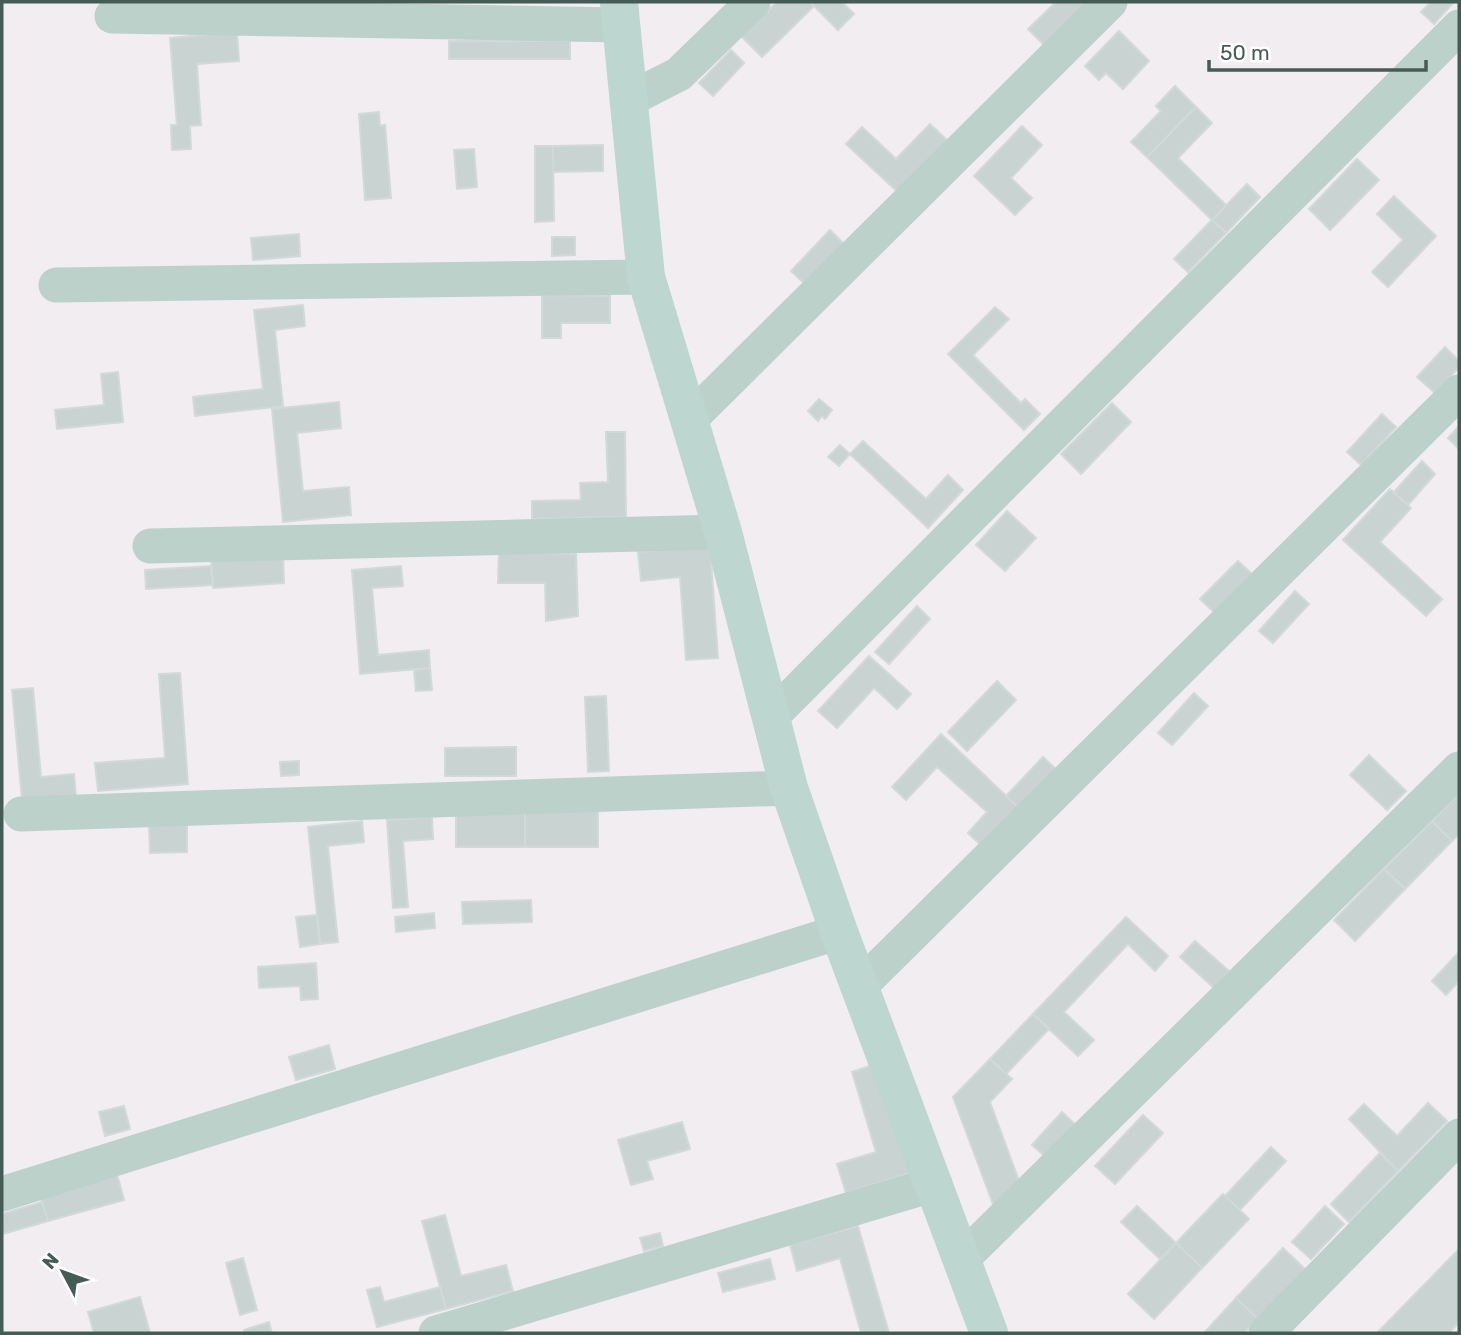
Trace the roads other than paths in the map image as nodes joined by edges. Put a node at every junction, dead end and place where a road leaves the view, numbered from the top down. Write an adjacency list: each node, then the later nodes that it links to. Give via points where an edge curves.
1 (753, 2): 6 (street, via 680,74)
2 (1110, 2): 10 (street)
3 (619, 13): 4 (street); 6 (street)
4 (112, 16)
5 (1459, 27): 13 (street)
6 (628, 100): 7 (street)
7 (646, 277): 8 (street); 10 (street)
8 (56, 285)
9 (1459, 392): 18 (street)
10 (689, 420): 11 (street)
11 (723, 532): 12 (street); 13 (street)
12 (150, 546)
13 (770, 718): 15 (street)
14 (1459, 769): 22 (street)
15 (789, 788): 16 (street); 17 (street)
16 (21, 814)
17 (839, 932): 18 (street); 21 (street)
18 (860, 986): 20 (street)
19 (1459, 1136): 25 (street)
20 (935, 1184): 22 (street); 23 (street)
21 (2, 1194)
22 (962, 1259): 24 (street)
23 (436, 1333)
24 (989, 1333)
25 (1266, 1333)

